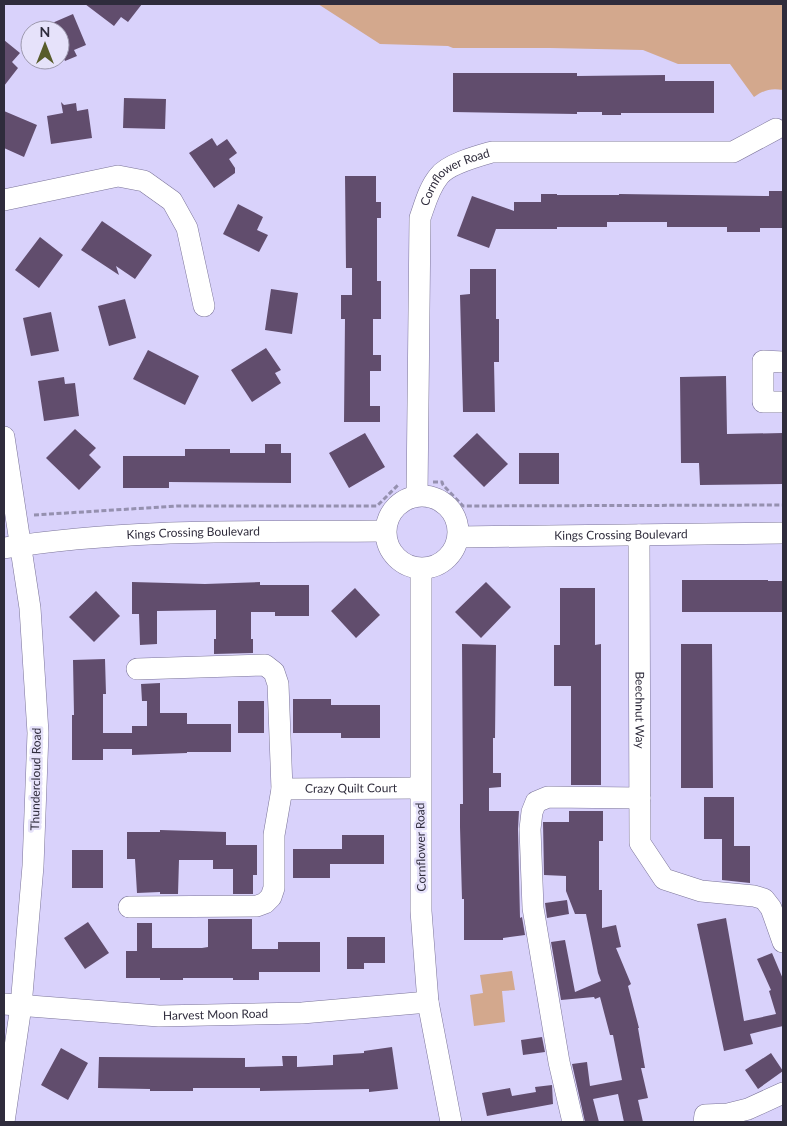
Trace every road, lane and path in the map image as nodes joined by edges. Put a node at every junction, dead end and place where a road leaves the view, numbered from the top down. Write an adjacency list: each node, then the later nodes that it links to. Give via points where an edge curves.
1 (776, 129): 7 (street, Cornflower Road, via 733,152 492,152 465,160 440,174 428,194 420,218)
2 (4, 200): 3 (street, via 118,176 144,181 172,201 187,228)
3 (204, 306)
4 (783, 362): 5 (street, via 763,361 763,402)
5 (783, 402)
6 (4, 437): 9 (street, Thundercloud Road)
7 (417, 490): 8 (path, via 442,482 463,506); 9 (path, via 401,479 400,484 377,506 178,506); 10 (street, via 394,507); 13 (street, via 448,506 457,520)
8 (783, 505)
9 (17, 517): 14 (street, Thundercloud Road)
10 (384, 531): 14 (street, Kings Crossing Boulevard, via 102,536); 15 (street, via 388,550 402,565)
11 (783, 533): 12 (street, Kings Crossing Boulevard)
12 (639, 535): 13 (street, Kings Crossing Boulevard); 19 (street, Beechnut Way)
13 (459, 537): 15 (street, via 446,561)
14 (13, 547): 23 (street, Thundercloud Road, via 30,608 38,733 33,866)
15 (421, 570): 17 (street, Cornflower Road)
16 (137, 669): 18 (street, via 265,665 274,672 278,684)
17 (420, 788): 18 (street, Crazy Quilt Court); 22 (street, Cornflower Road, via 421,911)
18 (282, 789): 20 (street, via 274,835 274,888 265,903 257,906)
19 (640, 798): 21 (street, Beechnut Way, via 640,843 664,879 701,891 764,899 773,913); 28 (street, via 548,798 536,802 532,812 533,908 559,1062)
20 (129, 906)
21 (783, 942)
22 (428, 1002): 23 (street, Harvest Moon Road, via 302,1013 159,1016); 27 (street, Cornflower Road)
23 (12, 1005): 26 (street, Thundercloud Road)
24 (783, 1093): 25 (street, via 748,1109)
25 (705, 1119)
26 (4, 1122)
27 (451, 1122)
28 (573, 1122)

